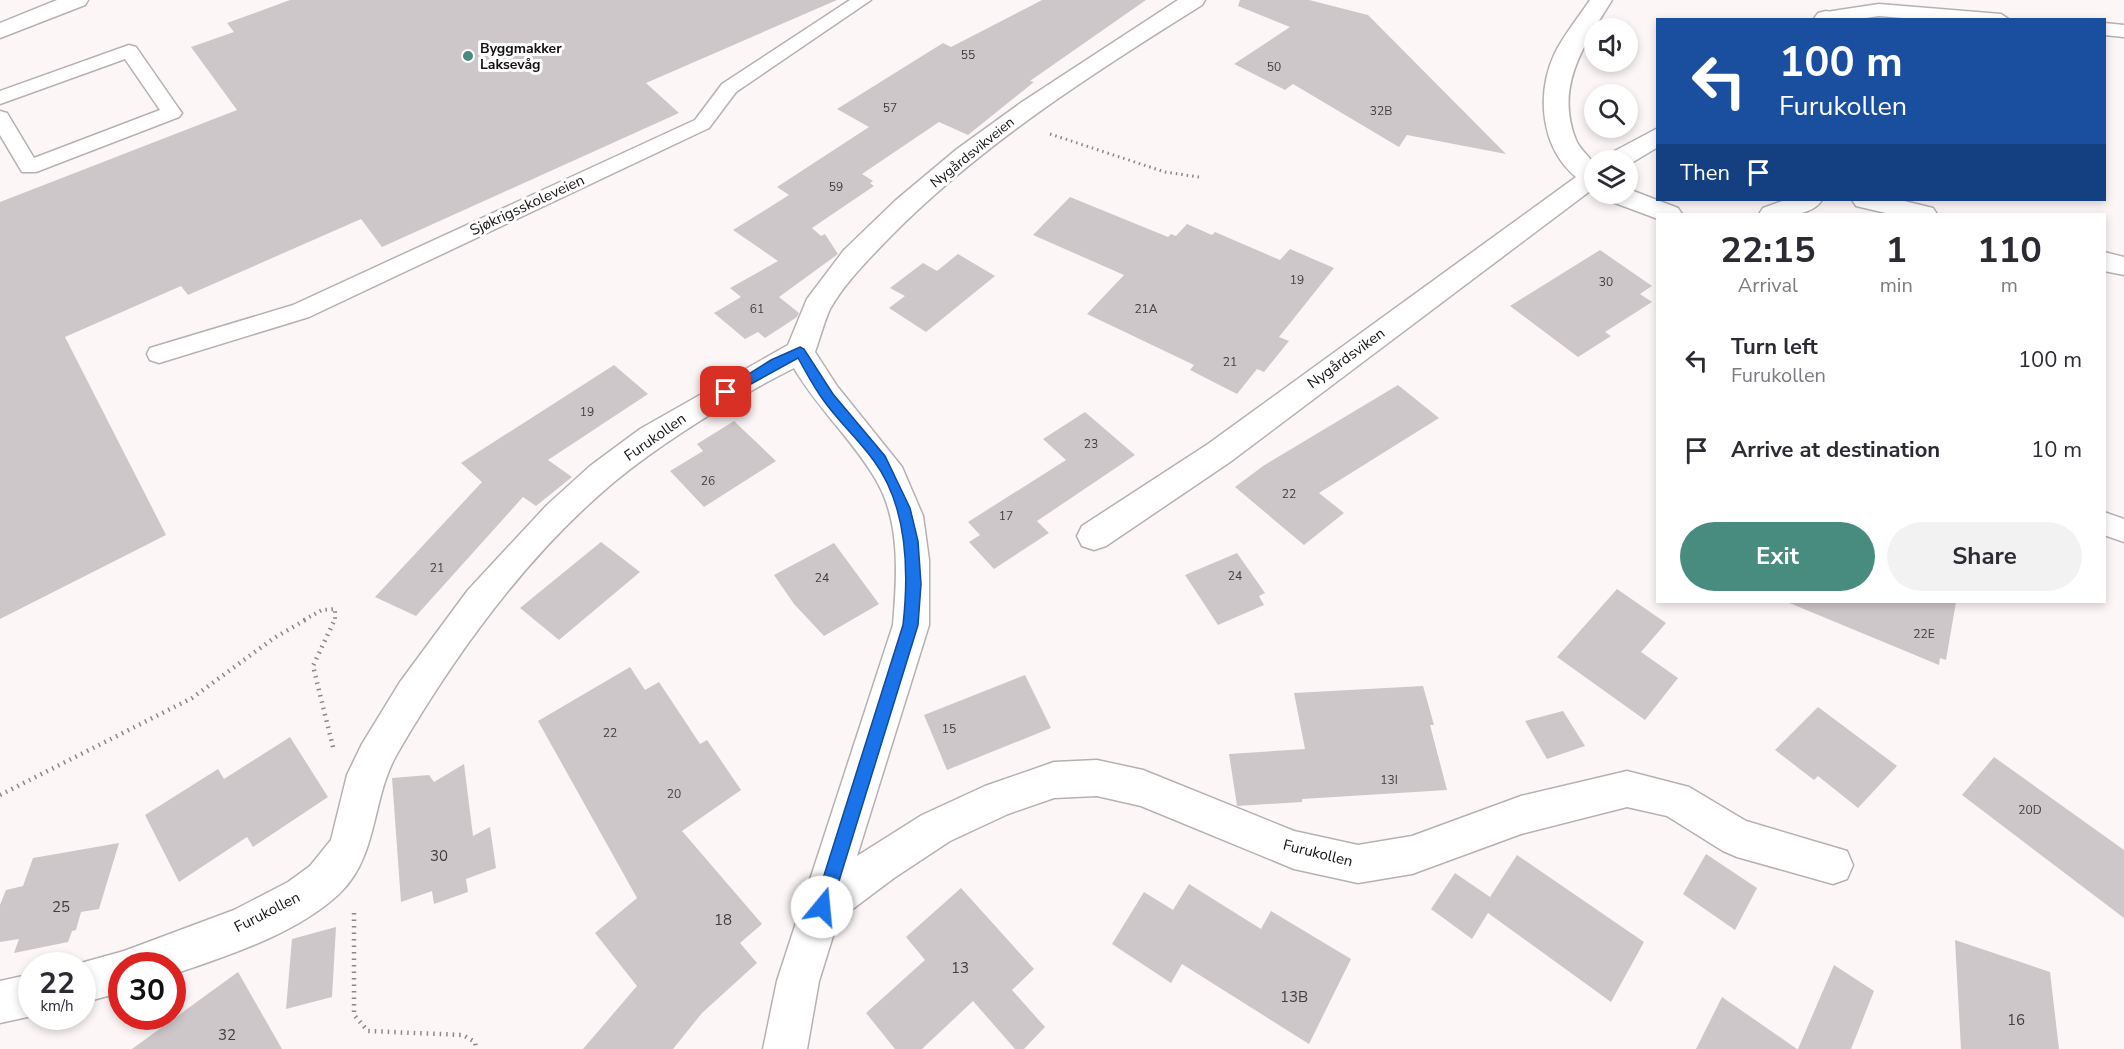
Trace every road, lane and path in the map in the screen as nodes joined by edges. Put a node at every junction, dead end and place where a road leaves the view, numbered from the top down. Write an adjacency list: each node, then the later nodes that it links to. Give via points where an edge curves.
1 (77, 0): 10 (street)
2 (862, 0): 29 (lane, Sjøkrigsskoleveien, via 729,88 702,124 301,311)
3 (1194, 0): 14 (street, Nygårdsvikveien, via 1126,41)
4 (1601, 0): 17 (street, via 1563,62 1555,97 1558,130 1569,153)
5 (1843, 0): 6 (lane)
6 (1826, 18)
7 (1831, 18): 8 (lane, via 1879,10)
8 (1977, 18)
9 (2106, 29): 11 (lane)
10 (0, 31)
11 (2124, 31)
12 (0, 98): 13 (lane, via 129,51 172,113 29,167)
13 (0, 117)
14 (1013, 119): 18 (path, via 1165,172); 28 (street, Nygårdsvikveien, via 878,232 828,288 802,335)
15 (1656, 137): 16 (street)
16 (1635, 150)
17 (1584, 167)
18 (1199, 177)
19 (1584, 192): 32 (street, Nygårdsviken, via 1219,453)
20 (1638, 199): 23 (street)
21 (1806, 201): 24 (street)
22 (1869, 201): 25 (street)
23 (1667, 213)
24 (1775, 213)
25 (1920, 213)
26 (2106, 262): 27 (street)
27 (2124, 266)
28 (800, 352): 35 (street, Furukollen, via 654,436 587,487 512,564 453,637 393,727 366,776 352,836); 37 (street, via 828,398 881,460 893,484 911,541 914,584 910,625)
29 (159, 354)
30 (2106, 524): 31 (lane)
31 (2124, 531)
32 (1094, 536)
33 (335, 754): 34 (path, via 313,666 337,616 335,609 322,610 274,638 192,699)
34 (0, 795)
35 (341, 861): 38 (street, Furukollen, via 298,899); 41 (path, via 354,885 354,1015 368,1031 463,1035 475,1042)
36 (1833, 865): 37 (street, Furukollen, via 1737,837 1675,800 1626,789 1521,815 1412,855 1358,864 1294,850 1143,788 1096,778 1054,780 978,809 927,834)
37 (822, 907): 42 (street, via 798,981)
38 (179, 952)
39 (18, 998): 40 (street)
40 (0, 1002)
41 (476, 1049)
42 (785, 1049)

